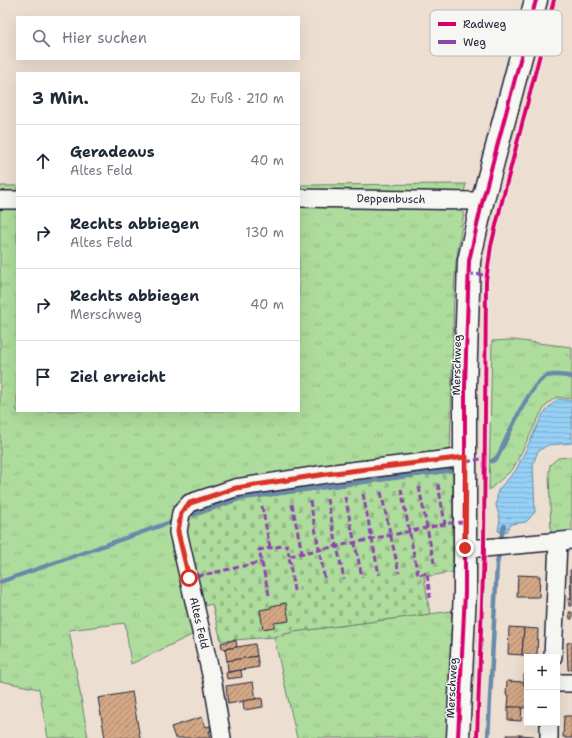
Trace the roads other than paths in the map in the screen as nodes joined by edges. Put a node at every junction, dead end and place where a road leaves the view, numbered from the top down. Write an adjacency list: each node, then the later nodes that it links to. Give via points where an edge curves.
1 (536, 0): 2 (street, Merschweg)
2 (533, 10)
3 (521, 56): 7 (street, Merschweg)
4 (300, 198): 7 (street, Deppenbusch)
5 (0, 200): 6 (street)
6 (16, 200)
7 (482, 203): 8 (street, Merschweg, via 469,261 465,379)
8 (466, 457): 10 (street, Merschweg); 15 (street, Altes Feld, via 236,488 190,503 181,513 178,532 213,683)
9 (565, 541): 10 (street); 11 (street)
10 (465, 548): 16 (street, Merschweg)
11 (553, 654)
12 (572, 683): 13 (street)
13 (560, 684)
14 (550, 726): 17 (street)
15 (222, 738)
16 (458, 738)
17 (549, 738)

